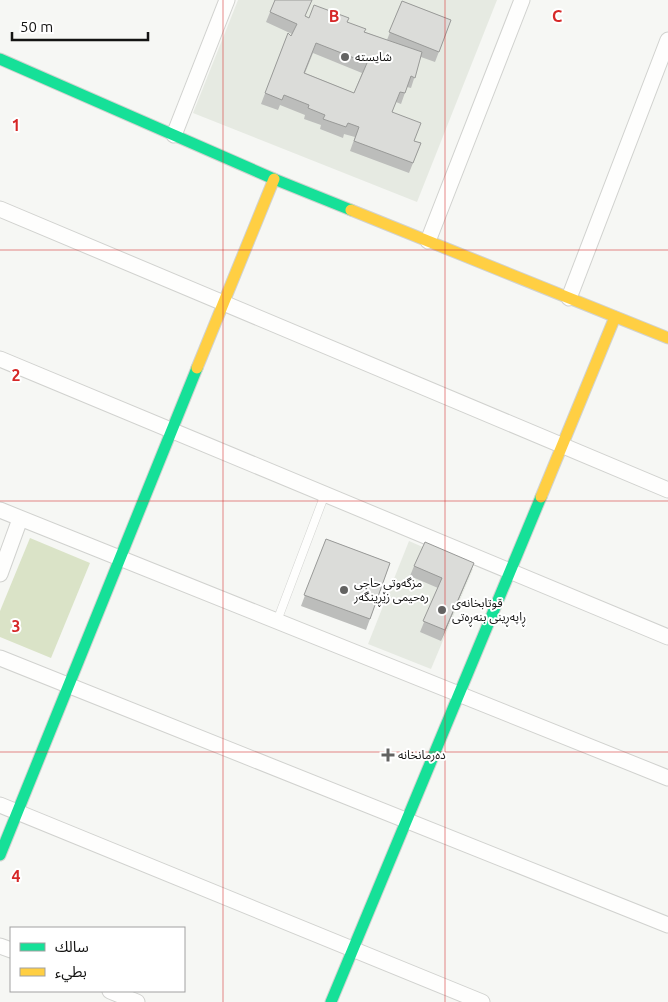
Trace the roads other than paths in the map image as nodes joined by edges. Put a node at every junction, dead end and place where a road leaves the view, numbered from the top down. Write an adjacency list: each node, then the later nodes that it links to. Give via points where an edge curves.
1 (227, 0): 5 (street)
2 (522, 0): 8 (street)
3 (668, 40): 9 (street)
4 (0, 58): 5 (street)
5 (174, 135): 6 (street)
6 (274, 178): 8 (street); 10 (street)
7 (0, 209): 10 (street)
8 (428, 241): 9 (street)
9 (569, 298): 11 (street)
10 (224, 303): 14 (street); 15 (street)
11 (615, 317): 12 (street); 15 (street)
12 (668, 338)
13 (0, 359): 14 (street)
14 (172, 430): 17 (street); 20 (street)
15 (562, 446): 16 (street); 21 (street)
16 (668, 490)
17 (325, 494): 21 (street); 23 (lane)
18 (0, 510): 19 (street)
19 (20, 519): 20 (street); 22 (street)
20 (120, 559): 23 (street); 26 (street)
21 (510, 571): 24 (street); 27 (street)
22 (0, 574)
23 (277, 621): 27 (street)
24 (668, 637)
25 (0, 658): 26 (street)
26 (69, 686): 30 (street); 31 (street)
27 (458, 694): 28 (street); 31 (street)
28 (668, 778)
29 (0, 804): 30 (street)
30 (18, 812): 32 (street); 34 (street)
31 (407, 820): 33 (street); 34 (street)
32 (0, 855)
33 (668, 925)
34 (353, 949): 37 (street); 38 (street)
35 (112, 992): 36 (street)
36 (137, 1002)
37 (331, 1002)
38 (482, 1002)

